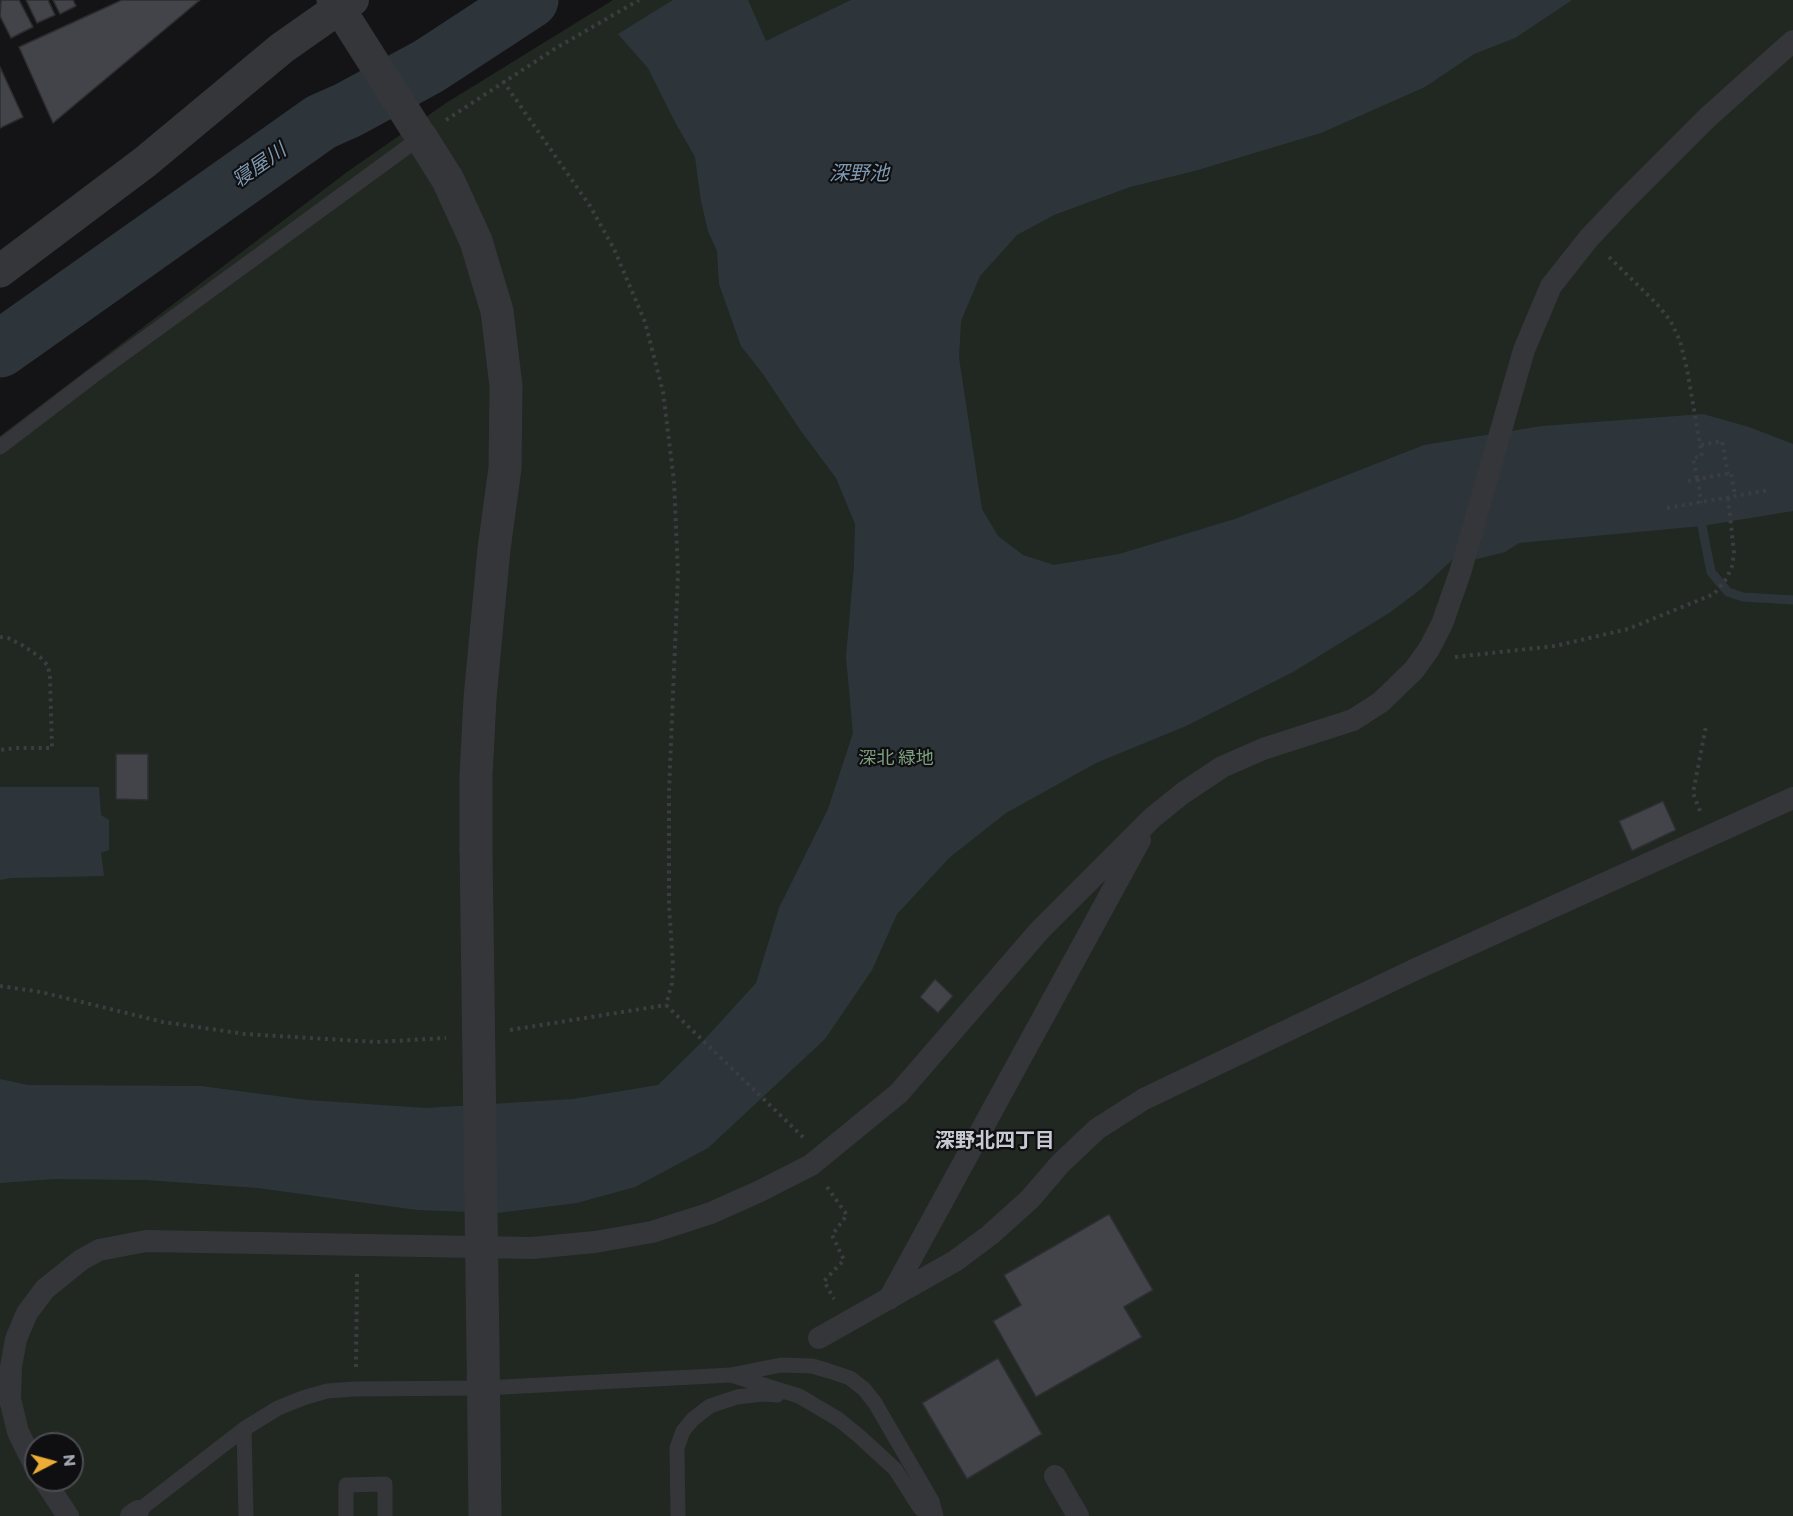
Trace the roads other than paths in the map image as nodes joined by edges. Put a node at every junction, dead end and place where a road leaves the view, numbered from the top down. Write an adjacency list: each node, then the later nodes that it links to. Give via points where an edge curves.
1 (345, 10): 3 (street); 4 (street, via 282,48 145,162)
2 (1793, 41): 7 (street, via 1708,117 1589,238 1551,286 1524,350 1442,624 1414,670 1381,702 1353,720 1222,766)
3 (421, 137): 5 (lane); 11 (street, bridge, via 448,180 476,241 497,311 506,386 505,468 480,698 477,776)
4 (0, 271)
5 (0, 447)
6 (1793, 798): 8 (street, via 1416,969 1144,1099 1097,1129 990,1235 955,1261)
7 (1152, 818): 8 (street); 14 (street, via 1040,930 899,1093 811,1165 711,1213 652,1232 594,1242 532,1248 146,1241 99,1250 45,1289 27,1313 16,1339 10,1399)
8 (889, 1299): 9 (street)
9 (819, 1338)
10 (731, 1375): 11 (lane); 12 (lane); 25 (lane, via 781,1365 812,1366 850,1378 875,1403 932,1501)
11 (484, 1388): 13 (lane, via 327,1391 278,1408); 22 (street)
12 (799, 1396): 23 (lane, via 737,1396 710,1406 693,1419 677,1448); 24 (lane, via 838,1419 873,1448 895,1469 920,1508)
13 (244, 1429): 17 (lane); 19 (lane)
14 (24, 1444)
15 (1055, 1476): 26 (street)
16 (52, 1492): 18 (street)
17 (135, 1514)
18 (68, 1516)
19 (246, 1516)
20 (346, 1516): 21 (lane, via 346,1485 385,1484)
21 (386, 1516)
22 (485, 1516)
23 (678, 1516)
24 (931, 1516)
25 (936, 1516)
26 (1078, 1516)

